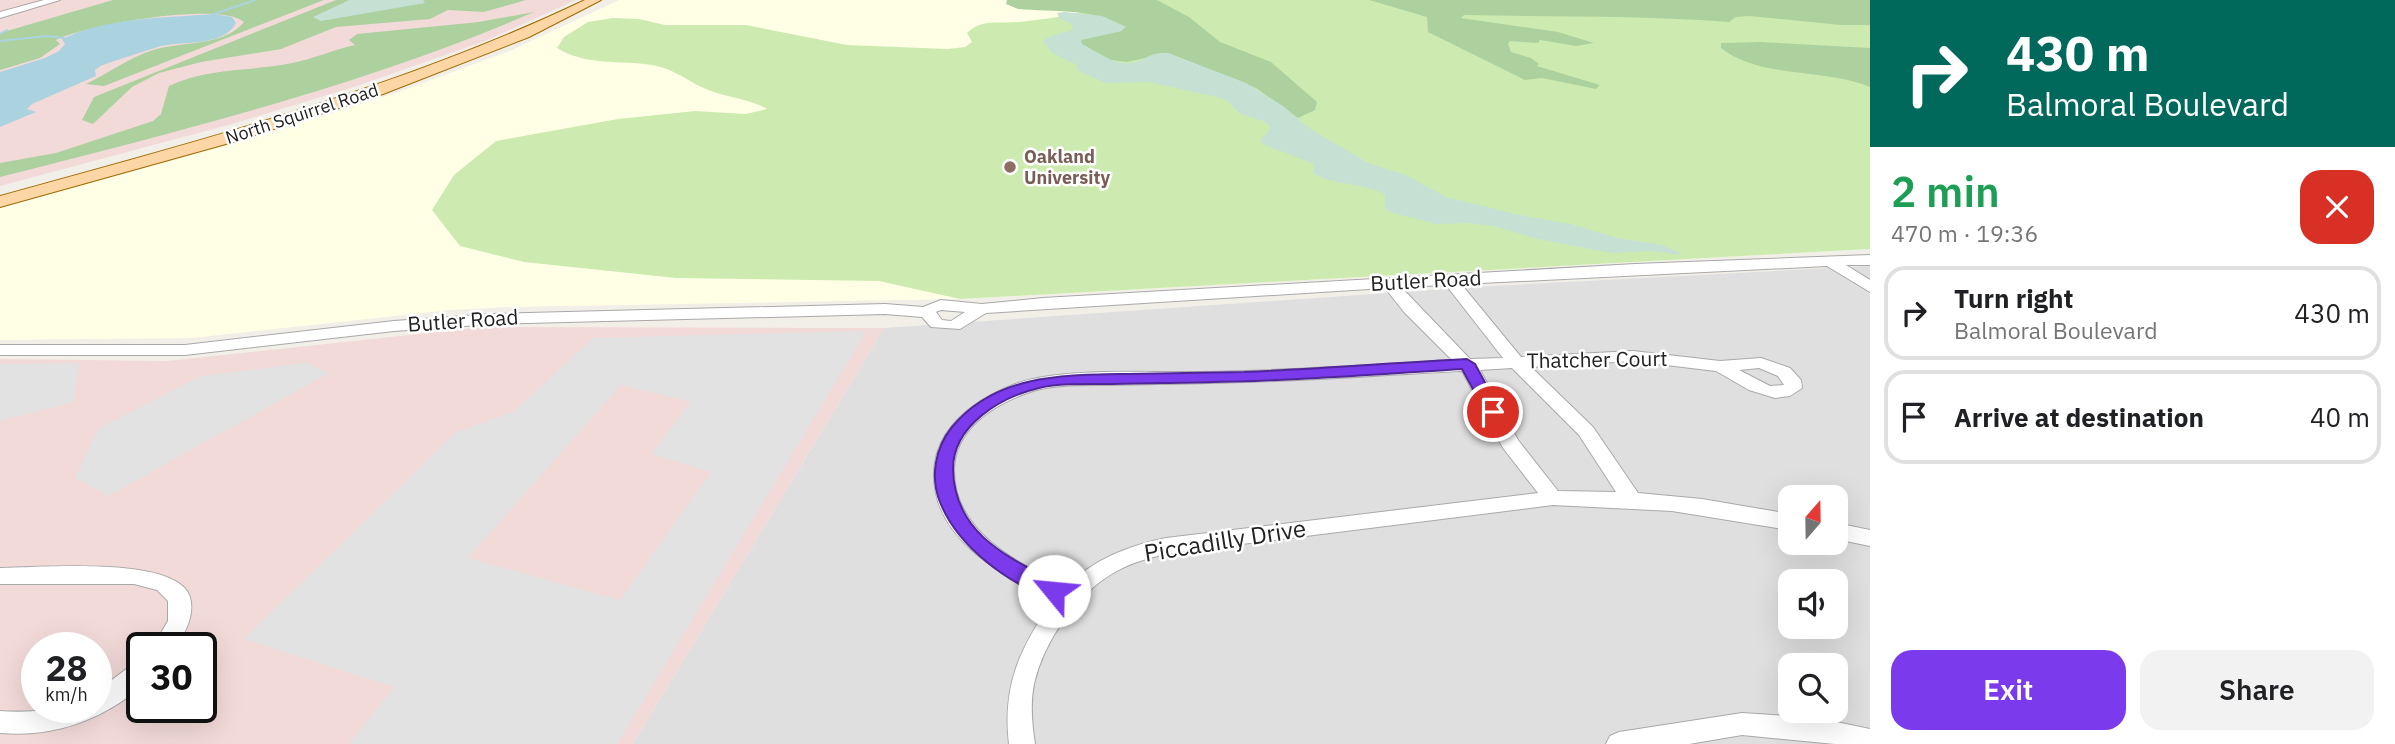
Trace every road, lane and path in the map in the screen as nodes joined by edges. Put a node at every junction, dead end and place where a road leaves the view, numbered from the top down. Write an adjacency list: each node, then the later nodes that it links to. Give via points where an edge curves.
1 (38, 0): 5 (street)
2 (55, 0): 5 (street)
3 (581, 0): 6 (main road, North Squirrel Road, via 489,41 352,90)
4 (595, 0): 7 (main road, North Squirrel Road, via 502,44 349,100)
5 (0, 13)
6 (0, 189)
7 (0, 201)
8 (1870, 260): 10 (street, Butler Road)
9 (1832, 262): 10 (street, Butler Road); 12 (street, Butler Road); 14 (street)
10 (1850, 262): 11 (street)
11 (1870, 277)
12 (1451, 281): 13 (street, Butler Road); 16 (street)
13 (1390, 284): 15 (street, Butler Road, via 982,309 954,326 931,321 927,312 904,308 541,317 394,326 185,350); 17 (street)
14 (1870, 287)
15 (0, 350)
16 (1516, 361): 17 (street, Thatcher Court); 18 (street, Thatcher Court, via 1644,356); 20 (street, via 1586,431)
17 (1467, 364): 19 (street, via 1510,443); 25 (street, Thatcher Court, via 1243,377 1071,380 1038,383 993,399 964,422 947,448 943,472 948,504 962,527 989,554)
18 (1720, 366)
19 (1553, 498): 20 (street, Piccadilly Drive); 25 (street, Piccadilly Drive, via 1158,548 1107,566)
20 (1631, 498): 21 (street, Piccadilly Drive)
21 (1778, 520)
22 (1848, 533): 23 (street)
23 (1870, 538)
24 (0, 576): 26 (street, via 134,576 164,583 179,598 179,622)
25 (1068, 598): 32 (street, Piccadilly Drive, via 1022,685)
26 (173, 632)
27 (126, 685): 28 (street)
28 (112, 696)
29 (0, 722): 30 (street)
30 (24, 723)
31 (1870, 740): 33 (street, via 1817,729 1752,724)
32 (1022, 744)
33 (1619, 744)

